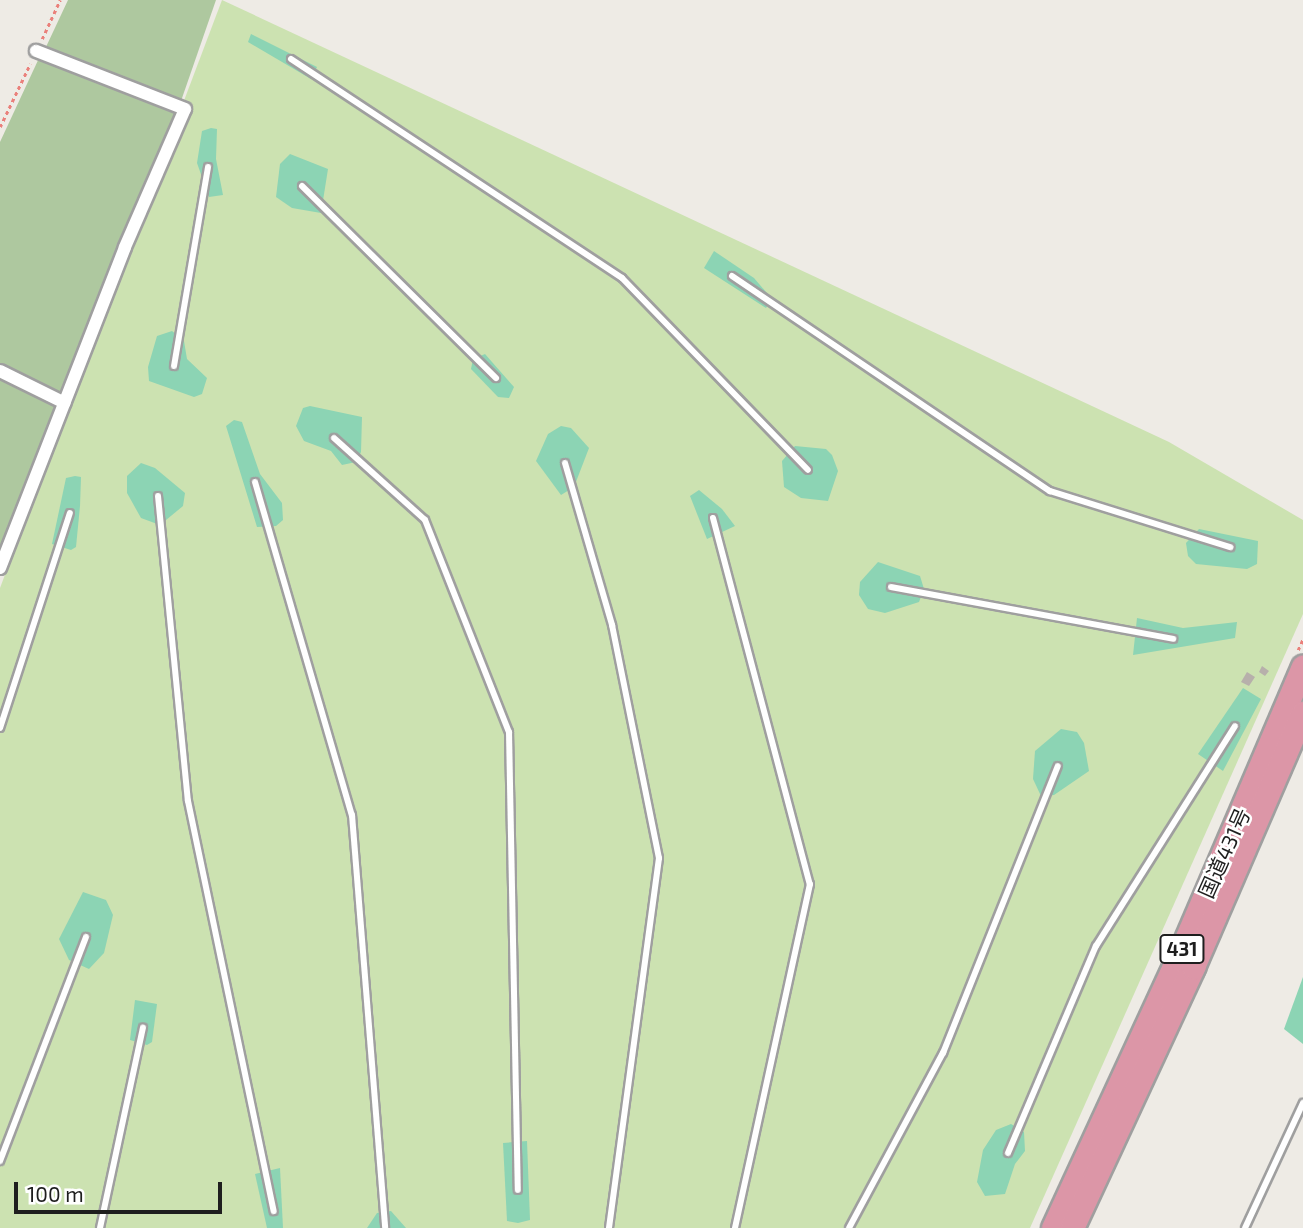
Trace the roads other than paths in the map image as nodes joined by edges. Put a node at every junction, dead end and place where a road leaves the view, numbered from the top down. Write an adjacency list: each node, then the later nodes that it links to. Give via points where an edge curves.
1 (36, 51): 9 (street, via 185,109)
2 (291, 59): 12 (lane, via 622,278)
3 (208, 167): 6 (lane)
4 (302, 186): 8 (lane)
5 (732, 276): 17 (lane, via 1050,491)
6 (174, 366)
7 (0, 370): 9 (street)
8 (496, 378)
9 (65, 403): 18 (street)
10 (334, 438): 31 (lane, via 425,520 509,732)
11 (565, 463): 35 (lane, via 612,625 659,858)
12 (808, 470)
13 (255, 482): 34 (lane, via 352,815)
14 (158, 496): 32 (lane, via 188,801)
15 (70, 513): 24 (lane)
16 (713, 518): 36 (lane, via 810,884)
17 (1230, 547)
18 (0, 568)
19 (891, 587): 20 (lane)
20 (1173, 639)
21 (1303, 667): 38 (highway, 国道431号 / 431, via 1178,958)
22 (1303, 713): 39 (highway, 国道431号 / 431, via 1193,967)
23 (1235, 726): 29 (lane, via 1096,946)
24 (0, 729)
25 (1058, 766): 37 (lane, via 943,1053)
26 (86, 937): 30 (lane)
27 (143, 1028): 33 (lane)
28 (1303, 1103): 40 (lane)
29 (1008, 1153)
30 (0, 1161)
31 (518, 1190)
32 (274, 1210)
33 (100, 1228)
34 (385, 1228)
35 (609, 1228)
36 (735, 1228)
37 (849, 1228)
38 (1053, 1228)
39 (1072, 1228)
40 (1245, 1228)

